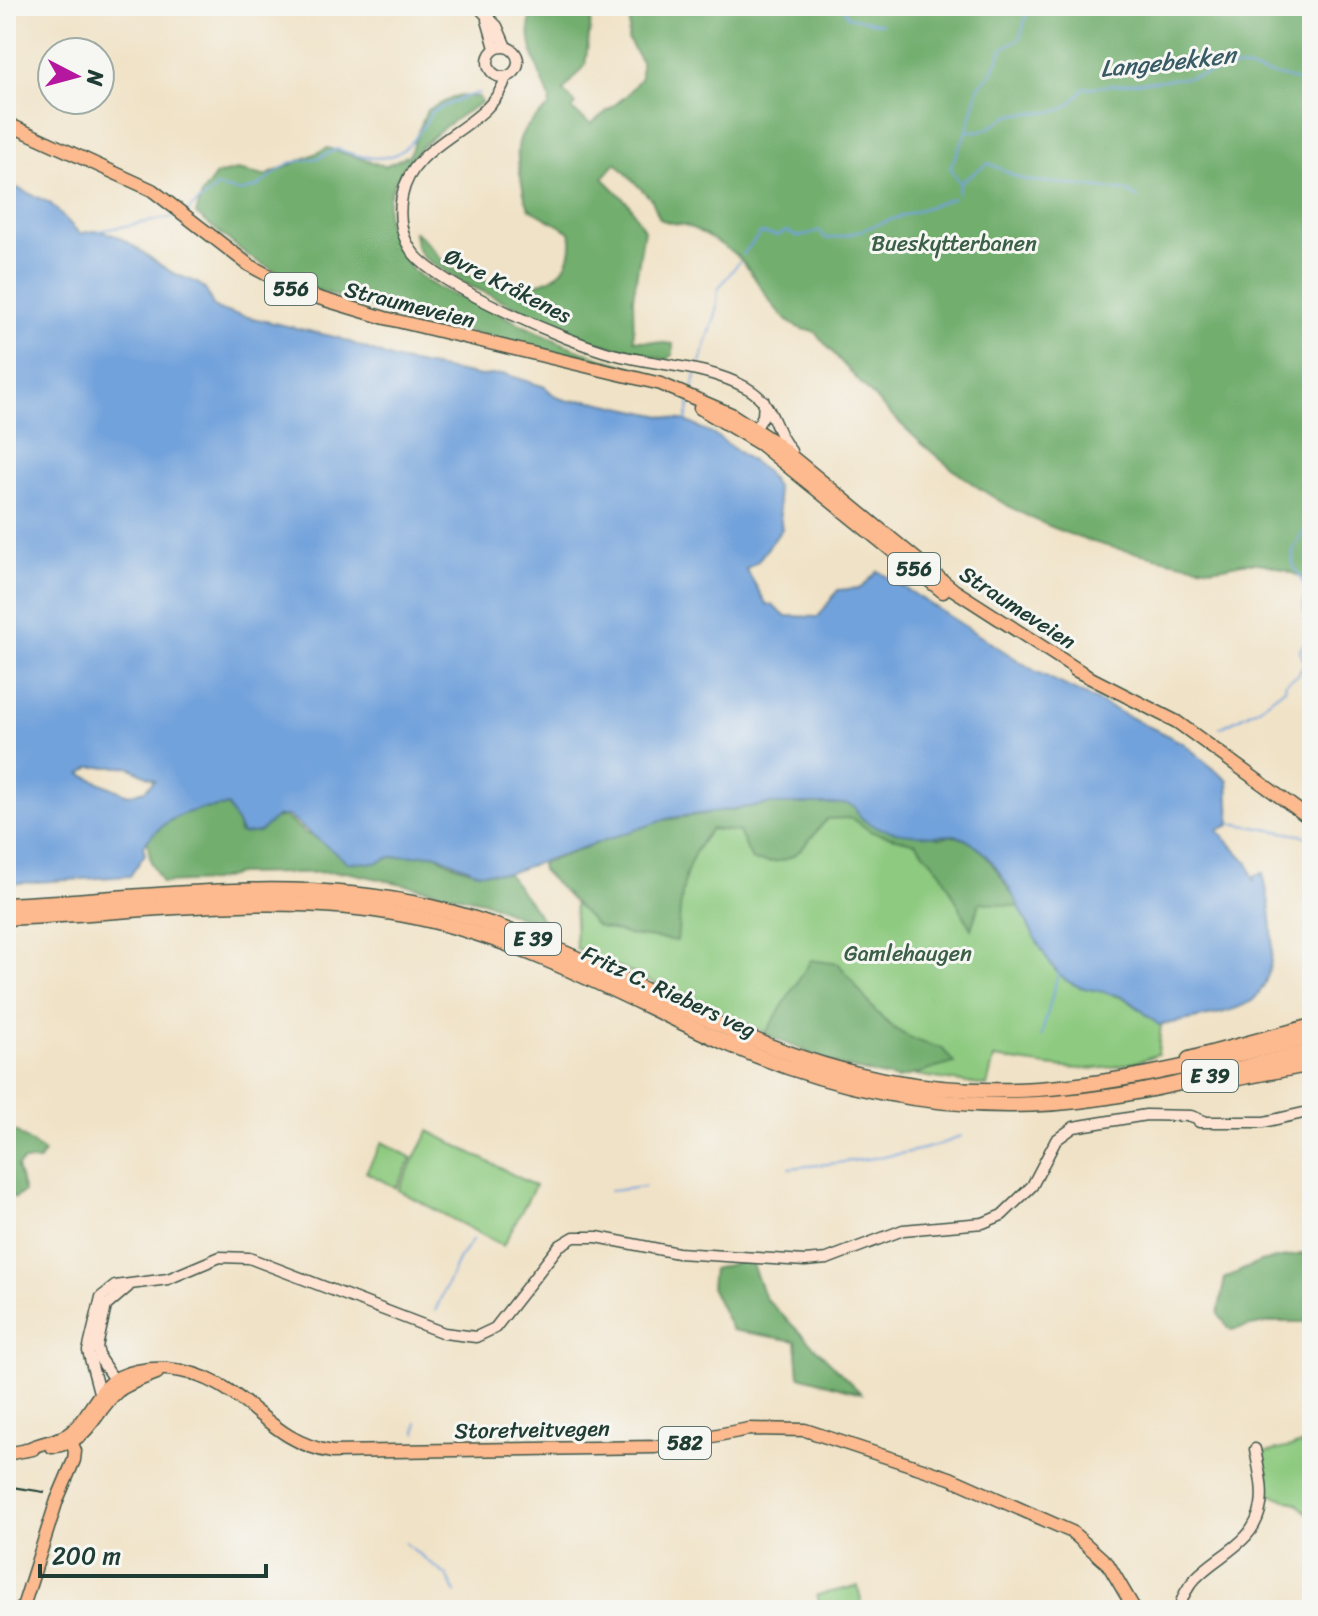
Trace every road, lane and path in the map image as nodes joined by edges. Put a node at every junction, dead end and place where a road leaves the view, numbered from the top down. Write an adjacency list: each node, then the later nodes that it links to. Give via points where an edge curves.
1 (480, 8): 2 (main road)
2 (501, 47): 3 (main road, via 487,63); 4 (main road, via 518,60 517,69)
3 (494, 75): 4 (main road); 5 (main road)
4 (506, 77): 5 (main road, Øvre Kråkenes, via 497,100)
5 (486, 108): 8 (main road, Øvre Kråkenes, via 423,158 406,182 402,227 421,262 469,291 585,345 716,374)
6 (6, 123): 7 (main road, Straumeveien / 556, via 152,190 236,256 299,292 362,313)
7 (611, 374): 9 (main road, Straumeveien / 556, via 661,384); 10 (main road, Straumeveien / 556, via 705,410)
8 (764, 401): 9 (main road); 11 (main road, via 779,435)
9 (756, 428): 10 (main road); 11 (main road, Straumeveien / 556)
10 (760, 444): 12 (main road, Straumeveien / 556, via 948,596)
11 (802, 464): 12 (main road, Straumeveien / 556, via 954,590)
12 (1083, 673): 13 (main road, Straumeveien / 556, via 1189,730)
13 (1312, 820)
14 (6, 905): 20 (highway, Fritz C. Riebers veg / E 39, via 245,891 376,897 502,928 753,1040 856,1074 925,1087 999,1091)
15 (6, 918): 21 (highway, Fritz C. Riebers veg / E 39, via 274,904 390,912 512,946 749,1053 853,1087 974,1105)
16 (1312, 1026): 20 (highway, E 39, via 1176,1062)
17 (1312, 1037): 20 (highway, Fritz C. Riebers veg / E 39)
18 (1312, 1051): 21 (highway, Fritz C. Riebers veg / E 39)
19 (1312, 1064): 21 (highway, E 39, via 1245,1079)
20 (1136, 1079)
21 (1107, 1097)
22 (1312, 1111): 23 (main road, via 1264,1122 1158,1114 1079,1126 1061,1136 1027,1193 994,1219 903,1230 827,1259 678,1253 574,1237 559,1246 505,1319 481,1336 444,1333 241,1256 220,1257 168,1279)
23 (130, 1285): 24 (main road, via 115,1286 98,1301 89,1341); 25 (main road, via 106,1306 97,1347)
24 (91, 1358): 25 (main road); 26 (main road)
25 (115, 1383): 26 (main road); 27 (main road, via 90,1428); 31 (main road, Storetveitvegen / 582, via 148,1369 213,1380 230,1388 287,1437 332,1452 655,1447 778,1427 830,1435 1081,1538 1108,1564)
26 (100, 1396): 27 (main road)
27 (70, 1438): 29 (main road); 30 (main road, via 74,1460)
28 (1255, 1449): 32 (main road, via 1261,1498 1256,1521 1244,1539 1192,1579)
29 (6, 1454)
30 (22, 1610)
31 (1135, 1610)
32 (1179, 1610)

